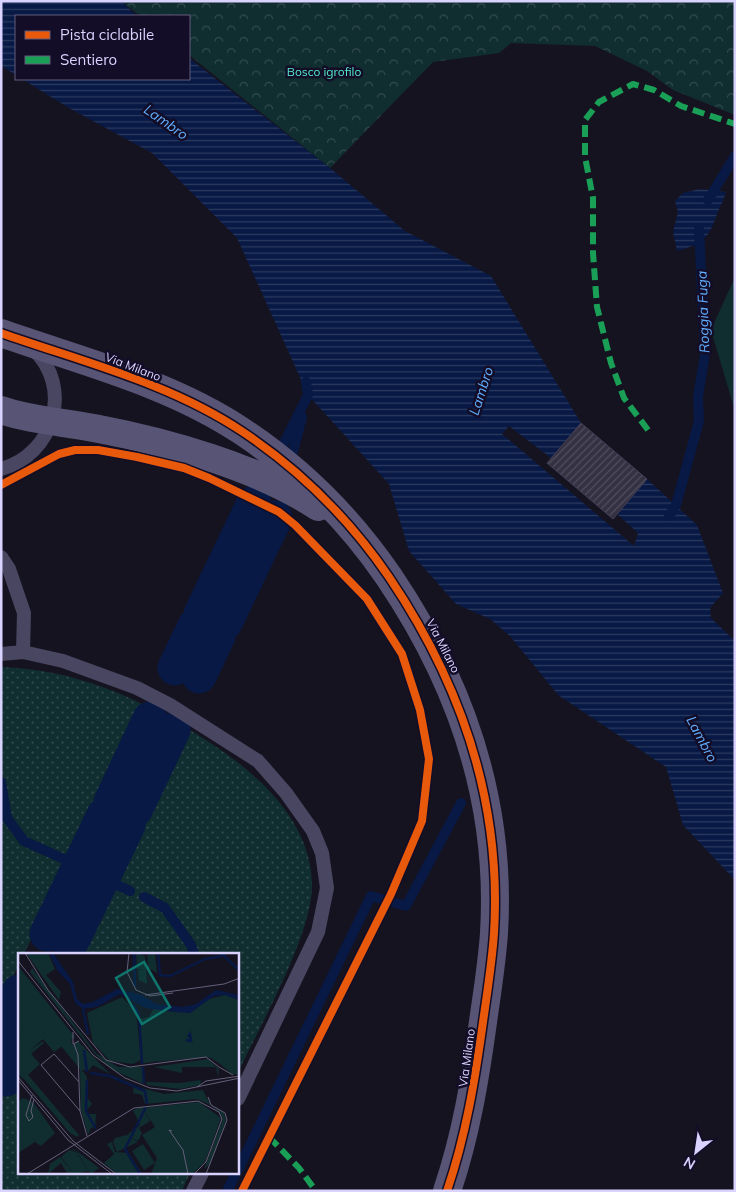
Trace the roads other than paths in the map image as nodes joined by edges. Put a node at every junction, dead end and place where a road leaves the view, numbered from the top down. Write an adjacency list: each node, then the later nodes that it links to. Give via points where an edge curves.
1 (13, 338): 3 (lane, via 39,355 51,377 55,402); 5 (street, Via Milano, via 142,382 234,426 308,483)
2 (1, 410): 3 (street, Via Milano)
3 (52, 421): 4 (lane, via 32,453); 5 (street, Via Milano, via 132,436 238,469 304,498)
4 (1, 469)
5 (358, 536): 12 (street, Via Milano, via 416,618 452,687 477,762 489,823 495,901 491,964 474,1086)
6 (1, 557): 7 (lane, via 9,569 24,613)
7 (23, 652): 8 (lane); 9 (lane, via 63,661 138,688 227,739 258,761 313,831 322,853 327,888 318,932)
8 (1, 654)
9 (239, 1097)
10 (202, 1174): 11 (lane)
11 (193, 1191)
12 (447, 1191)

